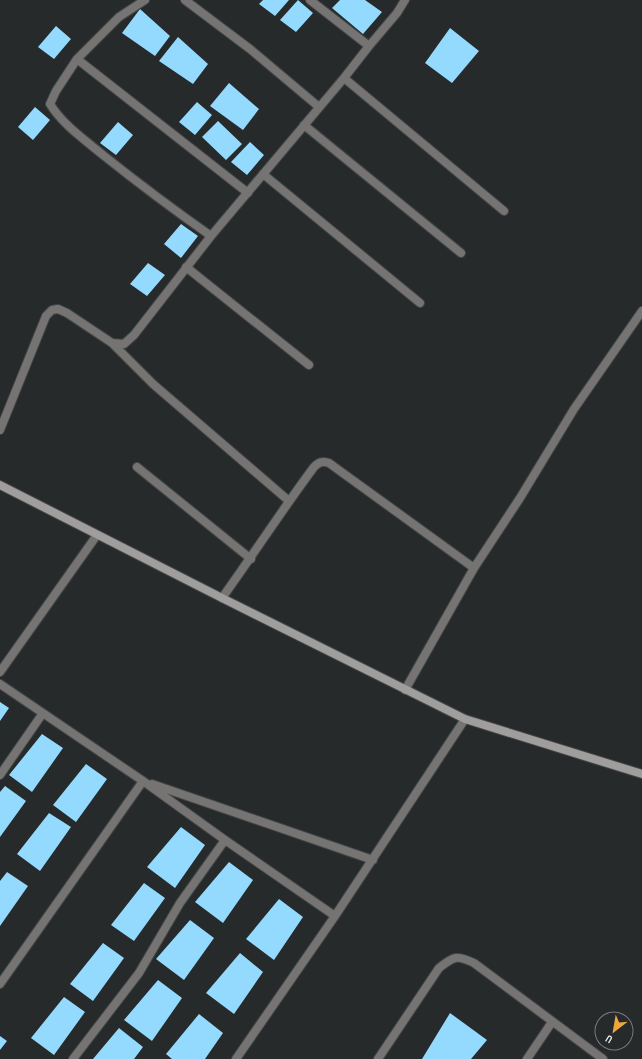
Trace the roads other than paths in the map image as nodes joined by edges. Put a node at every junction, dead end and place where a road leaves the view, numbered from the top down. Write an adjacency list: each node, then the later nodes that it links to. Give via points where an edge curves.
1 (145, 0): 6 (street, via 119,18)
2 (185, 0): 8 (street, via 250,49)
3 (310, 0): 5 (street)
4 (406, 0): 5 (street)
5 (369, 46): 7 (street)
6 (77, 59): 11 (street); 13 (street, via 50,104 57,116 152,194)
7 (344, 78): 8 (street); 12 (street)
8 (319, 107): 9 (street)
9 (304, 125): 10 (street); 14 (street)
10 (263, 174): 11 (street); 16 (street)
11 (248, 192): 13 (street)
12 (504, 211)
13 (211, 236): 15 (street)
14 (461, 253)
15 (186, 267): 18 (street, via 134,335 124,344); 19 (street)
16 (420, 302)
17 (642, 310): 26 (street, via 574,409)
18 (112, 343): 20 (street, via 67,313 58,309 52,310 46,316); 23 (street, via 153,384)
19 (309, 365)
20 (0, 430)
21 (137, 467): 25 (street)
22 (0, 485): 24 (main road)
23 (289, 501): 25 (street); 26 (street, via 319,462 329,463)
24 (97, 535): 27 (main road); 28 (street)
25 (251, 559): 27 (street)
26 (474, 568): 30 (street)
27 (222, 598): 30 (main road)
28 (0, 672)
29 (0, 684): 31 (street)
30 (405, 690): 32 (main road)
31 (43, 713): 33 (street); 35 (street)
32 (465, 719): 34 (main road); 37 (street)
33 (0, 774)
34 (642, 774)
35 (143, 781): 36 (street); 37 (street); 39 (street)
36 (225, 840): 38 (street); 41 (street, via 180,903 139,973)
37 (373, 860): 38 (street)
38 (335, 916): 42 (street)
39 (0, 984)
40 (552, 1022): 43 (street, via 474,963 462,958 449,960 439,968); 44 (street); 45 (street)
41 (72, 1059)
42 (236, 1059)
43 (378, 1059)
44 (527, 1059)
45 (603, 1059)

